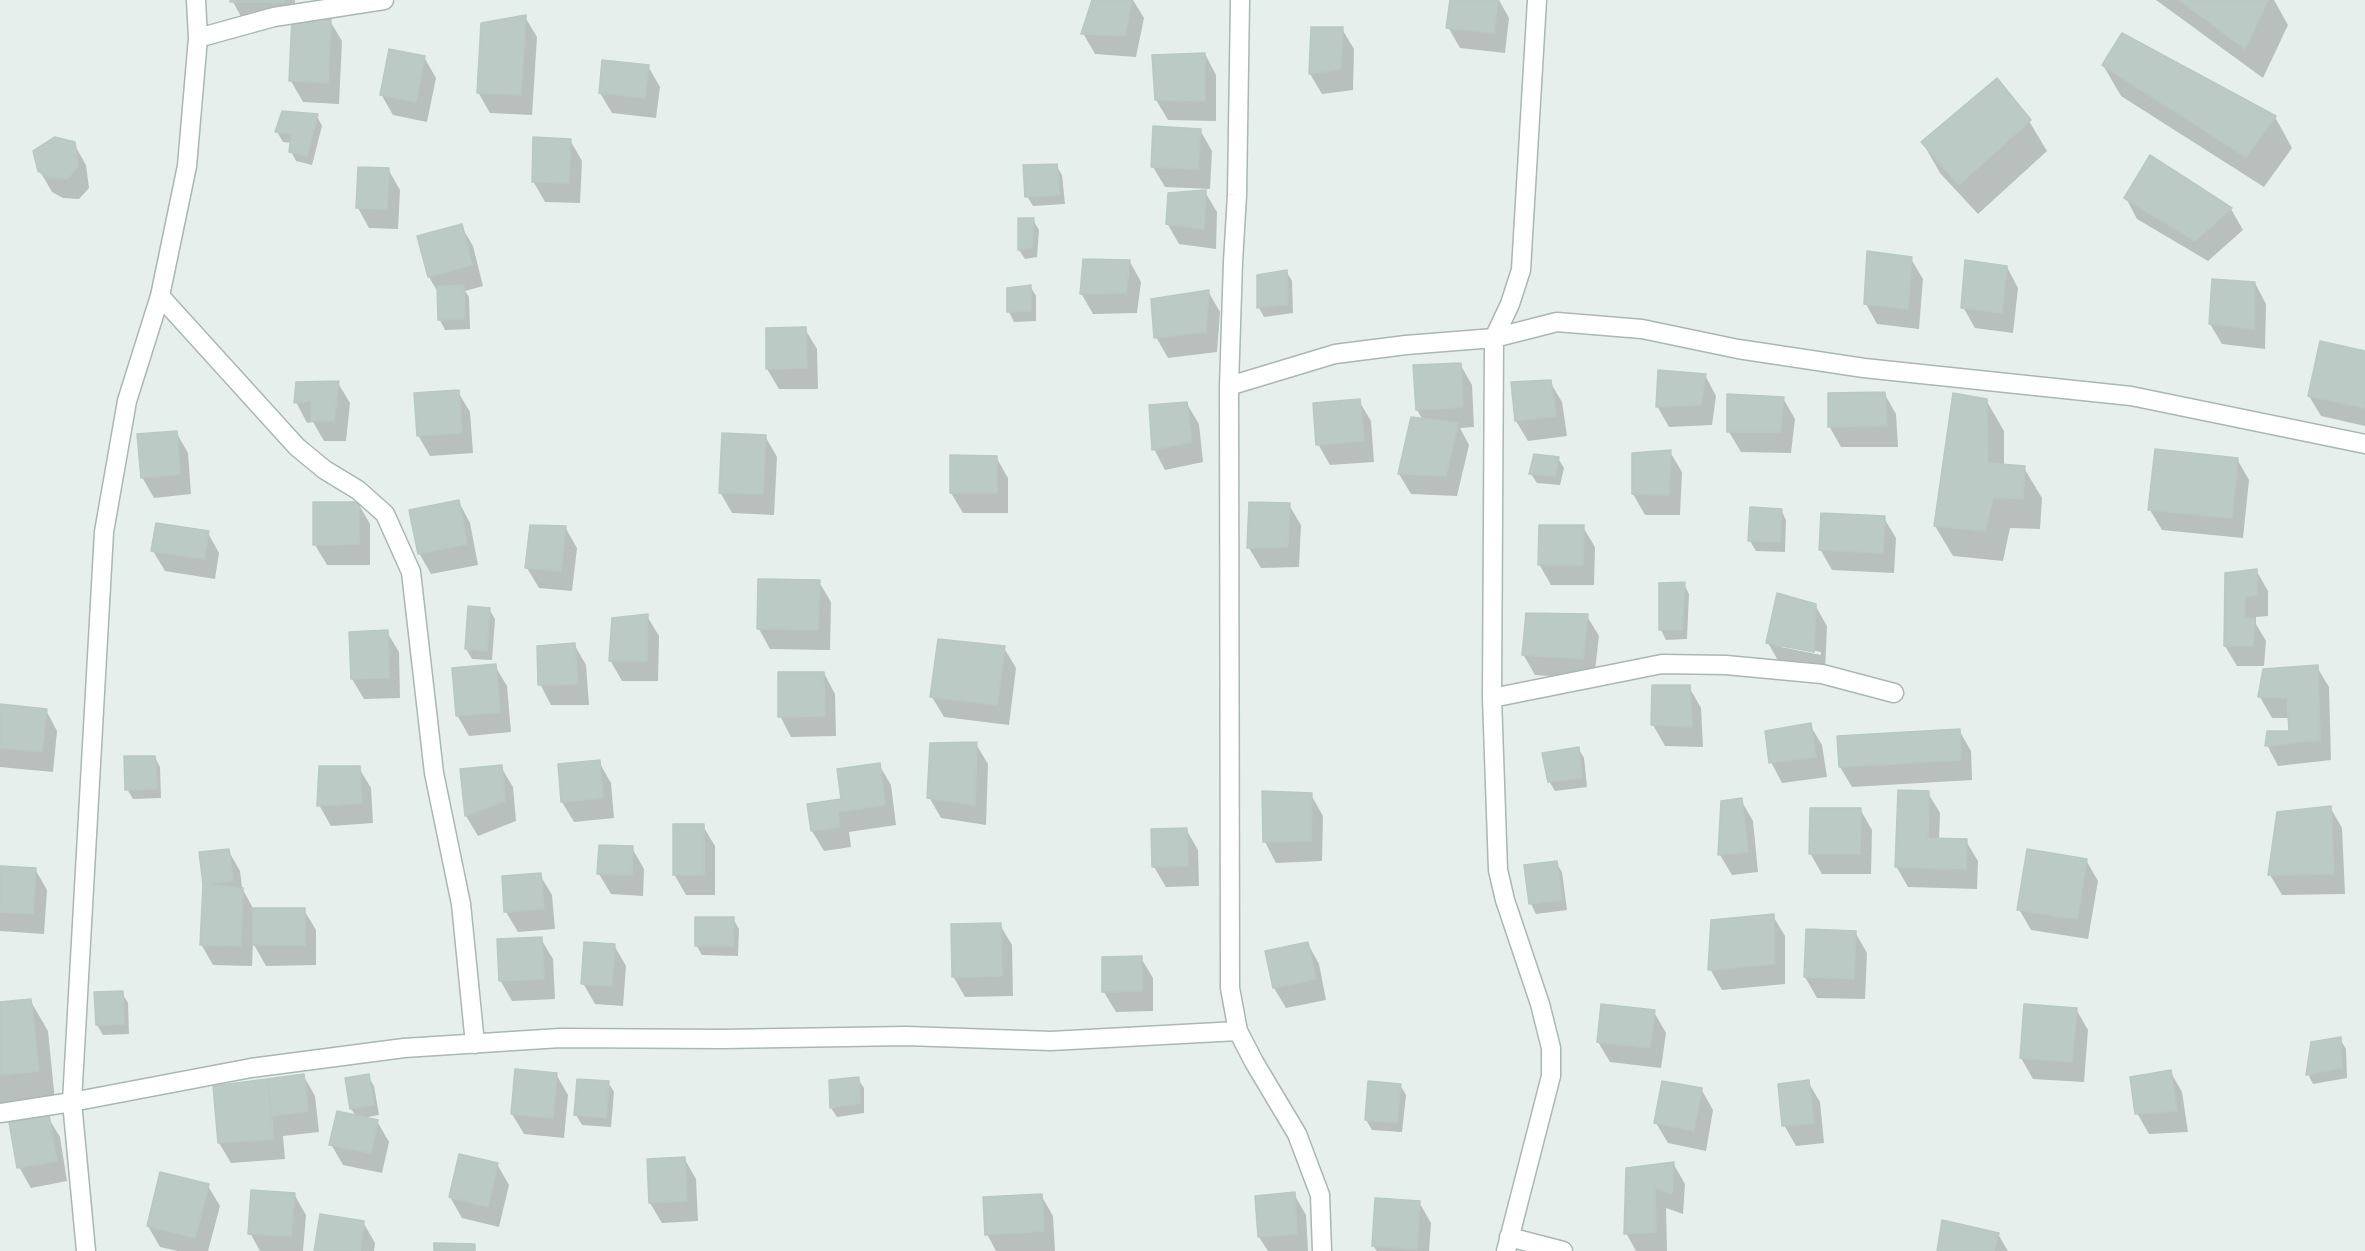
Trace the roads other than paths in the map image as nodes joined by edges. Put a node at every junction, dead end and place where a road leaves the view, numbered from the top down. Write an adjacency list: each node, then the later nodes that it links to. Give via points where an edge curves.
1 (196, 0): 5 (street)
2 (384, 0): 5 (street, via 274,17)
3 (1240, 0): 8 (street)
4 (1536, 0): 7 (street, via 1521,270)
5 (198, 38): 6 (street, via 187,166)
6 (160, 296): 13 (street, via 297,447 385,514 411,572 434,772 461,904); 14 (street, via 127,401 105,532)
7 (1494, 338): 8 (street, via 1335,354); 9 (street, via 1557,322 1642,329 1738,349 1864,368 2131,396); 11 (street)
8 (1229, 386): 12 (street, via 1230,988)
9 (2365, 444)
10 (1894, 693): 11 (street, via 1822,674 1662,664)
11 (1492, 698): 16 (street, via 1498,870 1551,1048 1551,1076)
12 (1238, 1031): 13 (street, via 1051,1041 906,1036 560,1038); 18 (street, via 1297,1134 1320,1195)
13 (475, 1044): 14 (street, via 404,1048 251,1068)
14 (72, 1102): 15 (street); 17 (street)
15 (0, 1113)
16 (1507, 1244): 19 (street)
17 (86, 1251)
18 (1322, 1251)
19 (1563, 1251)

